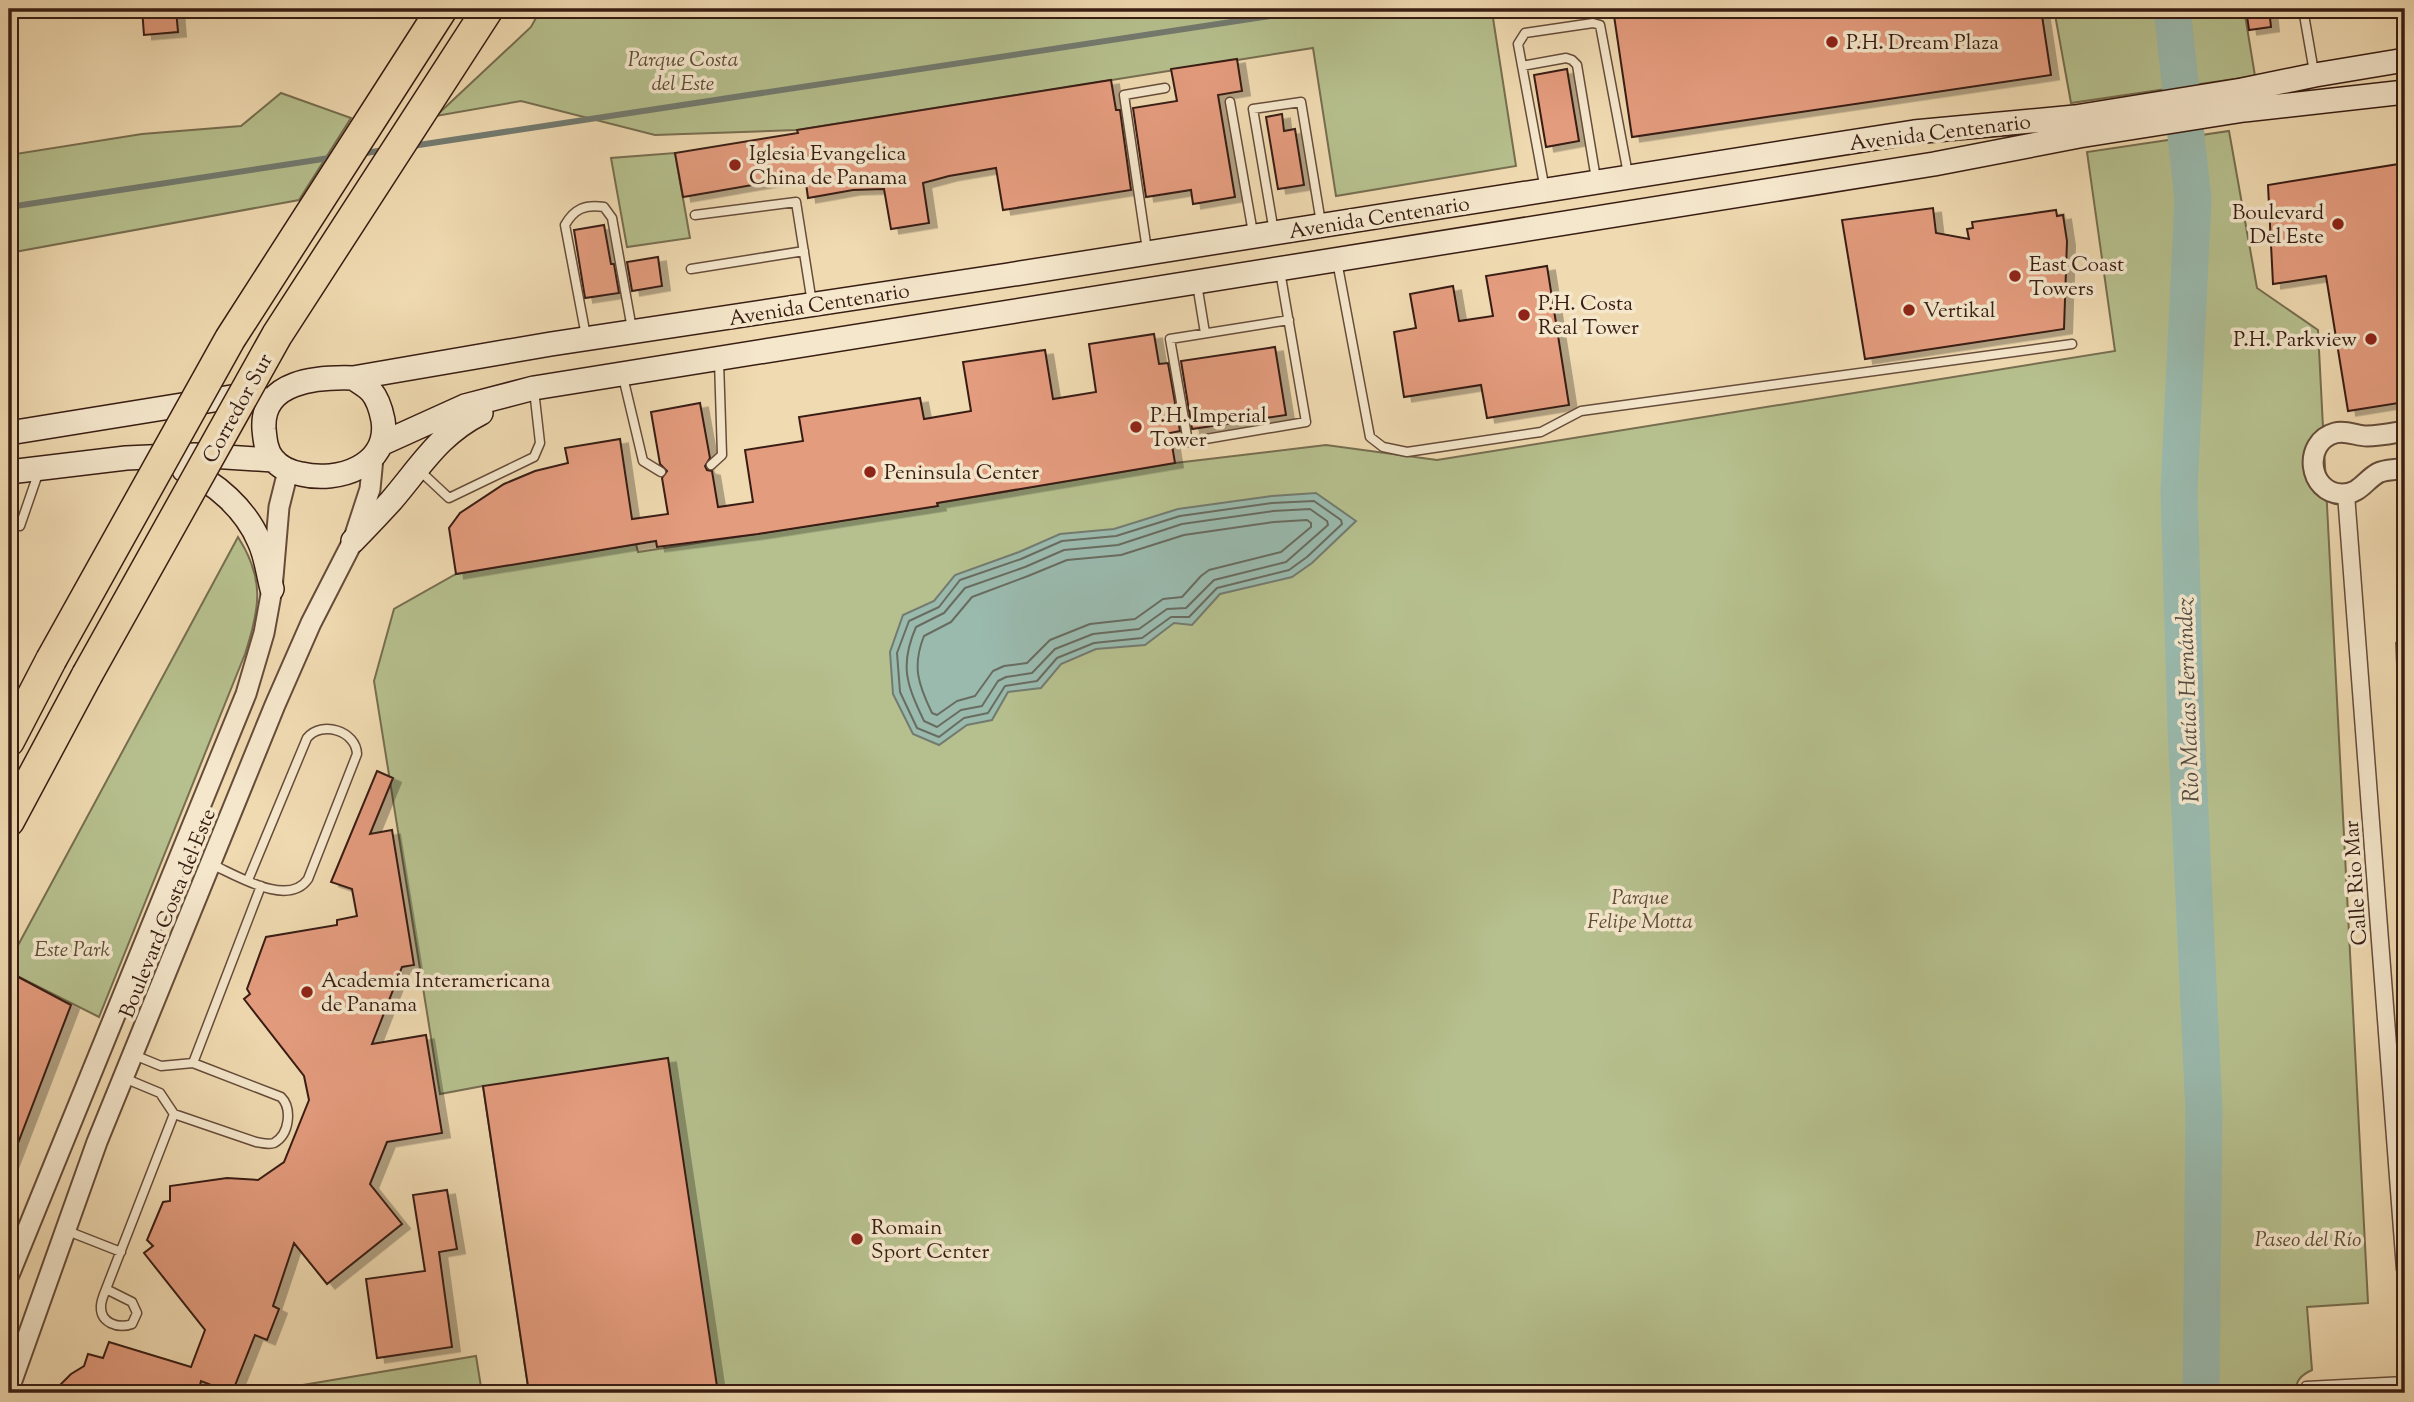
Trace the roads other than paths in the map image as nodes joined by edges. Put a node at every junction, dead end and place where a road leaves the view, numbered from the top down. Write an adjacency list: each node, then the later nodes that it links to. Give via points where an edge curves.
1 (442, 9): 55 (highway, Corredor Sur, bridge, via 230,339)
2 (488, 9): 56 (highway, Corredor Sur, bridge, via 277,335)
3 (2303, 9): 6 (lane)
4 (2405, 60): 6 (main road, Avenida Centenario)
5 (1522, 66): 12 (lane, via 1518,44 1525,33 1600,25); 13 (lane, via 1566,58 1577,65); 14 (lane)
6 (2315, 75): 9 (main road, Avenida Centenario)
7 (1165, 88): 19 (lane, via 1124,95)
8 (2405, 92): 9 (main road, Avenida Centenario)
9 (2243, 100): 11 (main road, Avenida Centenario)
10 (1230, 102): 17 (lane)
11 (2077, 127): 12 (main road, Avenida Centenario, via 1914,132); 20 (main road, Avenida Centenario, via 1934,164)
12 (1629, 177): 13 (main road, Avenida Centenario)
13 (1597, 182): 14 (main road, Avenida Centenario)
14 (1545, 191): 16 (main road, Avenida Centenario)
15 (695, 215): 18 (lane, via 796,202)
16 (1327, 225): 17 (main road, Avenida Centenario); 17 (lane, via 1301,102 1253,109); 20 (main road)
17 (1264, 235): 19 (main road, Avenida Centenario)
18 (804, 251): 21 (lane); 24 (lane)
19 (1148, 253): 24 (main road, Avenida Centenario)
20 (1338, 261): 22 (main road, Avenida Centenario); 31 (lane, via 1370,437 1383,447 1407,452 1541,432 1581,411)
21 (691, 269)
22 (1280, 270): 23 (main road, Avenida Centenario); 25 (lane)
23 (1196, 283): 28 (lane); 30 (main road, Avenida Centenario)
24 (817, 304): 26 (main road, Avenida Centenario); 30 (main road)
25 (1289, 320): 28 (lane); 28 (lane, via 1306,422 1188,442 1170,339)
26 (665, 327): 27 (main road, Avenida Centenario); 33 (main road)
27 (632, 332): 29 (main road, Avenida Centenario); 29 (lane, via 612,218 604,207 590,205 573,212 565,225)
28 (1205, 333)
29 (586, 338): 35 (main road, Avenida Centenario)
30 (827, 341): 32 (main road, Avenida Centenario)
31 (2072, 344)
32 (719, 359): 33 (main road, Avenida Centenario); 42 (lane, via 722,455)
33 (671, 366): 34 (main road, Avenida Centenario)
34 (622, 374): 37 (main road, Avenida Centenario); 48 (lane, via 643,461)
35 (353, 378): 36 (main road, via 317,379); 40 (main road, via 370,390 381,409 384,429)
36 (283, 389): 39 (main road); 43 (main road, via 270,403 263,422 265,442)
37 (525, 389): 40 (main road, Avenida Centenario, via 465,406); 45 (main road, via 442,438); 45 (lane, via 540,443 534,457 449,498)
38 (2405, 431): 49 (street, via 2368,436 2335,433 2319,445 2314,453 2314,474 2326,489)
39 (9, 433)
40 (377, 451): 43 (main road, via 360,468 339,475 312,477); 51 (street, Boulevard Costa del Este)
41 (126, 458): 43 (main road, via 195,456); 44 (main road); 52 (main road, via 159,461 191,472 219,489 242,513 259,541)
42 (711, 465)
43 (281, 466): 52 (street, Boulevard Costa del Este)
44 (40, 468): 47 (main road); 50 (lane)
45 (416, 468): 51 (main road)
46 (2405, 468): 49 (street, via 2379,472 2356,492)
47 (9, 472)
48 (661, 472)
49 (2346, 494): 68 (street, Calle Rio Mar)
50 (20, 526)
51 (353, 541): 54 (street, Boulevard Costa del Este)
52 (272, 589): 53 (street, Boulevard Costa del Este)
53 (246, 694): 54 (street); 60 (street, Boulevard Costa del Este)
54 (275, 705): 57 (street, Boulevard Costa del Este)
55 (9, 741)
56 (9, 821)
57 (211, 864): 58 (lane); 61 (street, Boulevard Costa del Este)
58 (248, 880): 59 (lane); 59 (lane, via 307,738 323,729 347,734 357,754 308,879 298,890)
59 (261, 886): 63 (lane)
60 (123, 994): 61 (street); 69 (street, Boulevard Costa del Este)
61 (154, 1006): 62 (street, Boulevard Costa del Este)
62 (134, 1055): 63 (lane, via 161,1066); 64 (street, Boulevard Costa del Este)
63 (193, 1063): 65 (lane, via 281,1097 289,1118 282,1134 270,1144)
64 (124, 1077): 65 (lane, via 160,1093); 66 (street, Boulevard Costa del Este)
65 (174, 1114): 67 (lane)
66 (65, 1230): 67 (lane); 71 (street, Boulevard Costa del Este)
67 (121, 1252): 70 (lane)
68 (2405, 1269)
69 (9, 1275)
70 (106, 1289): 70 (lane, via 100,1308 104,1319 120,1326 132,1324 137,1313 132,1302)
71 (13, 1362): 73 (street, Boulevard Costa del Este)
72 (2405, 1381): 74 (lane, via 2306,1385)
73 (9, 1389)
74 (2306, 1393)

